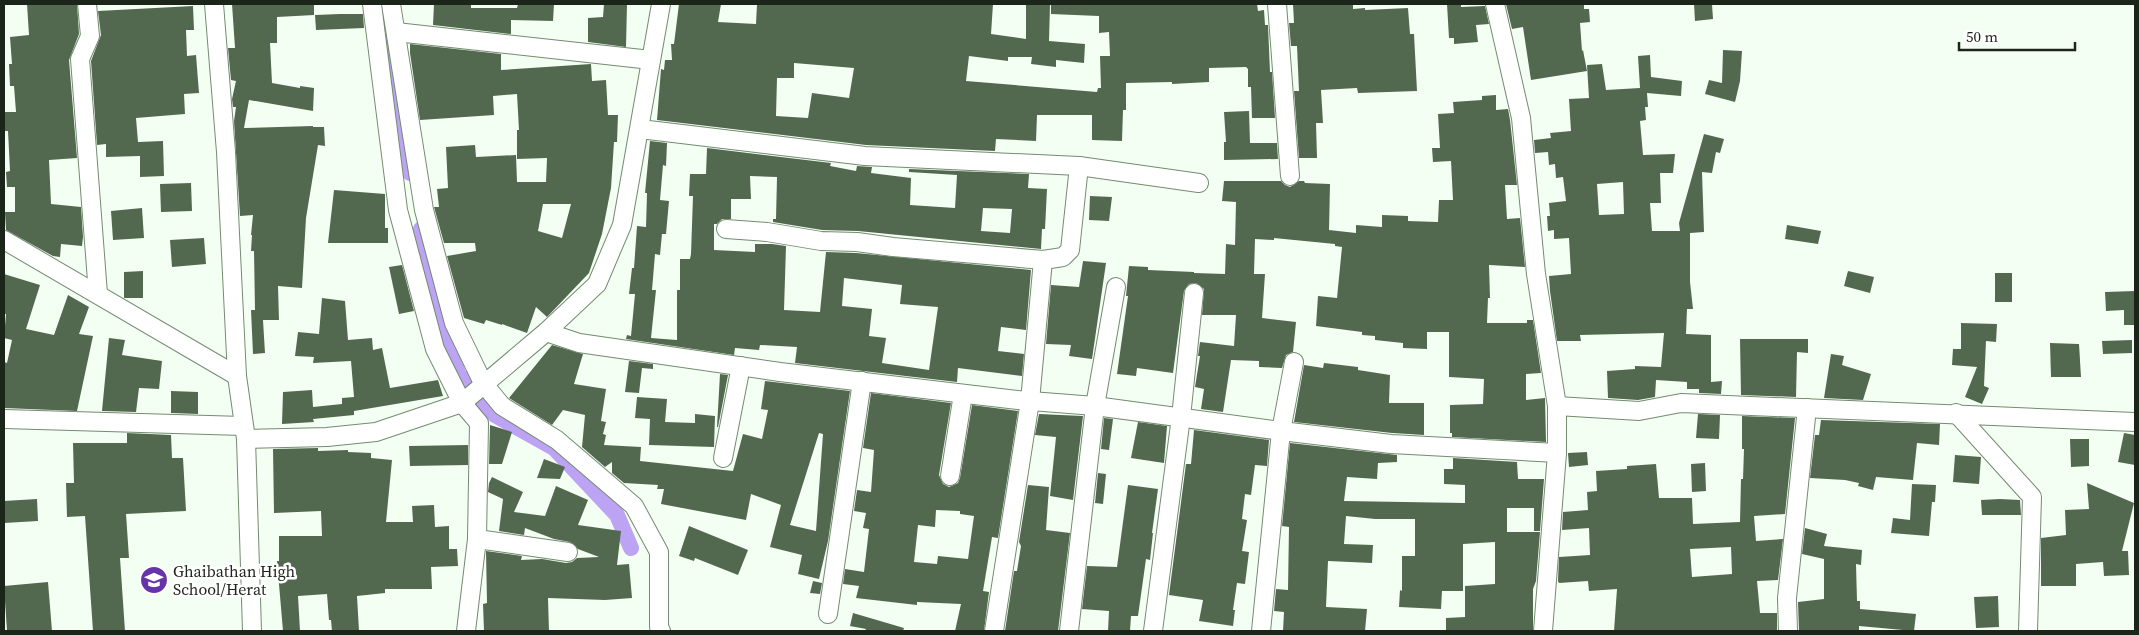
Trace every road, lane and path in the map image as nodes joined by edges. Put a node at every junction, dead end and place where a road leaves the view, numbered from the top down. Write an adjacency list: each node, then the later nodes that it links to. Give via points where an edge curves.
1 (87, 4): 19 (street, via 90,36 80,59)
2 (214, 4): 23 (street, via 226,152)
3 (372, 4): 28 (street, via 398,210 435,349)
4 (391, 4): 8 (street)
5 (661, 4): 9 (street)
6 (1277, 4): 12 (street)
7 (1495, 4): 30 (street, via 1521,118 1536,274)
8 (396, 32): 9 (street); 25 (street, via 424,210 454,322)
9 (651, 60): 10 (street)
10 (640, 129): 11 (street, via 865,156); 20 (street, via 622,225 597,284)
11 (1079, 166): 13 (street); 16 (street, via 1070,250 1063,257)
12 (1290, 176)
13 (1199, 183)
14 (726, 229): 16 (street, via 821,241)
15 (4, 240): 19 (street)
16 (1043, 260): 27 (street)
17 (1116, 287): 29 (street)
18 (1194, 293): 33 (street)
19 (98, 294): 23 (street)
20 (546, 332): 22 (street, via 579,343); 25 (street)
21 (1294, 362): 36 (street)
22 (740, 366): 24 (street); 39 (street)
23 (237, 376): 37 (street)
24 (862, 381): 26 (street); 43 (street)
25 (483, 383): 28 (street); 46 (street, via 502,406 557,440 634,506 659,552)
26 (963, 394): 27 (street); 40 (street)
27 (1030, 401): 29 (street); 47 (street)
28 (462, 403): 37 (street, via 376,432 327,437); 41 (street, via 479,424)
29 (1095, 406): 33 (street); 48 (street)
30 (1557, 406): 31 (street, via 1639,411 1680,402); 38 (street)
31 (1807, 408): 32 (street); 52 (street, via 1787,598)
32 (1956, 414): 35 (street); 53 (street, via 2032,498)
33 (1182, 416): 36 (street); 49 (street)
34 (4, 419): 37 (street)
35 (2135, 422)
36 (1281, 431): 38 (street, via 1391,444); 50 (street)
37 (244, 433): 44 (street)
38 (1557, 453): 51 (street)
39 (723, 458)
40 (950, 476)
41 (476, 540): 42 (street); 45 (street)
42 (568, 552)
43 (828, 614)
44 (252, 631)
45 (466, 631)
46 (661, 631)
47 (994, 631)
48 (1069, 631)
49 (1153, 631)
50 (1260, 631)
51 (1543, 631)
52 (1788, 631)
53 (2028, 631)

